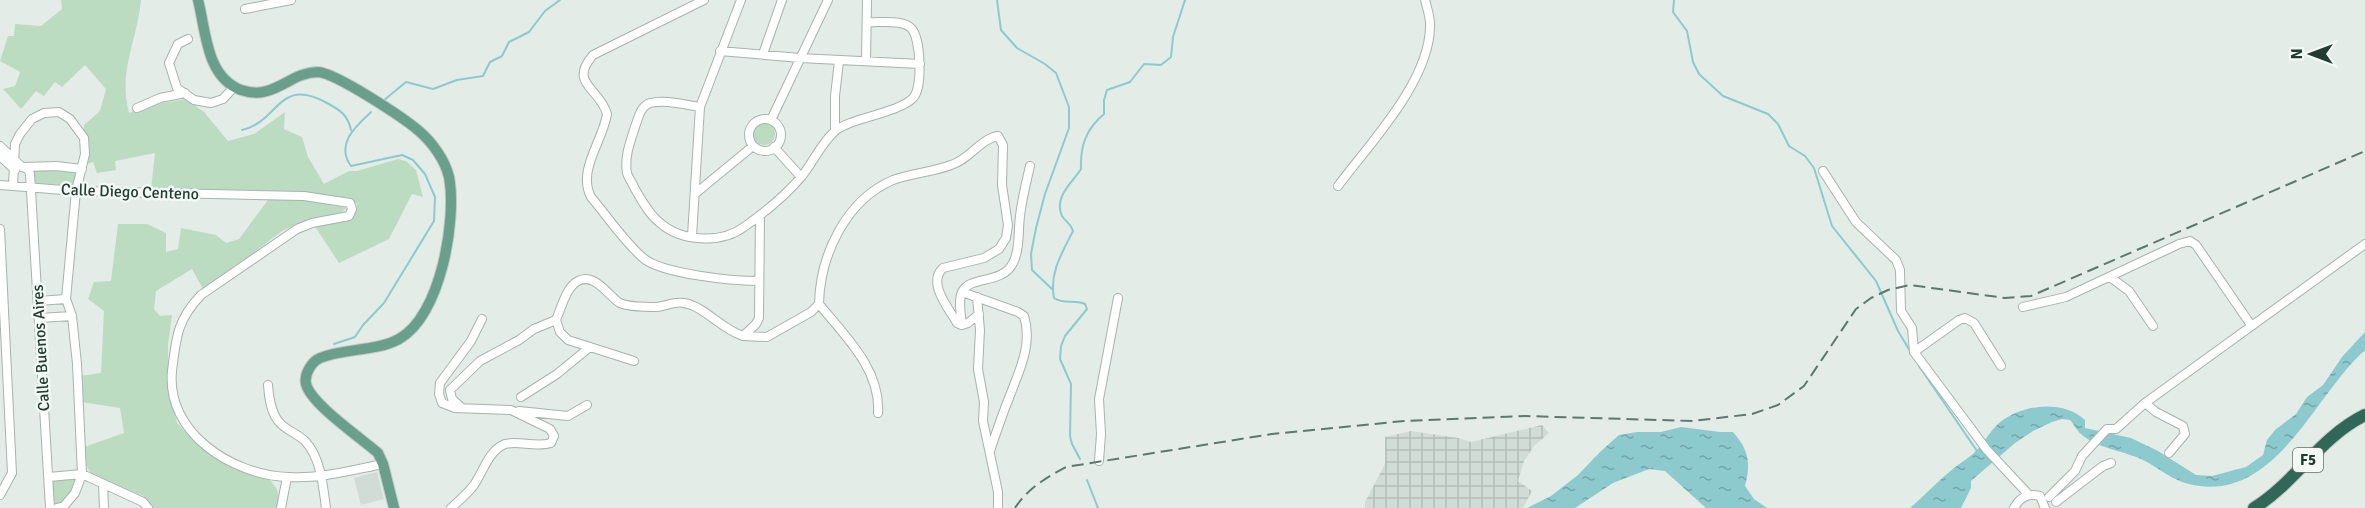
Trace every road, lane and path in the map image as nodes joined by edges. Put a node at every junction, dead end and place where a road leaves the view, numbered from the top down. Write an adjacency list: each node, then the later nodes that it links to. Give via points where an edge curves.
1 (198, 0): 18 (main road, via 212,59 224,81)
2 (291, 0): 9 (street)
3 (704, 0): 44 (street, via 593,55 584,65 583,77 607,114 586,174 586,186 643,259 686,273)
4 (741, 0): 12 (street)
5 (782, 0): 13 (street)
6 (828, 0): 14 (street)
7 (867, 0): 10 (street)
8 (1425, 0): 35 (street, via 1431,26 1426,56 1413,86)
9 (244, 9)
10 (867, 22): 16 (street); 17 (street, via 903,23 911,28)
11 (188, 39): 19 (street, via 178,44 169,63 177,88)
12 (720, 51): 13 (street); 20 (street)
13 (763, 54): 14 (street)
14 (800, 58): 15 (street); 22 (street)
15 (839, 61): 16 (street); 23 (street)
16 (866, 61): 17 (street)
17 (920, 64): 23 (street, via 914,97)
18 (234, 87): 19 (street, via 223,99 211,103 194,100); 77 (main road, via 259,93 300,76 322,72 420,132 438,153 448,174 448,238 427,310 414,328 399,339 320,358 306,374 306,384 320,405 378,453)
19 (185, 93): 21 (street)
20 (700, 107): 38 (street); 41 (street, via 648,103 640,111 626,156 628,175 642,202 660,223)
21 (136, 108)
22 (771, 120): 25 (street, via 760,120 752,126 749,136); 26 (street, via 780,133)
23 (835, 130): 32 (street)
24 (0, 146): 29 (street)
25 (753, 146): 26 (street, via 766,151); 38 (street)
26 (774, 147): 32 (street)
27 (0, 156): 29 (street)
28 (1030, 166): 45 (street, via 1013,263 997,278 974,283)
29 (20, 168): 30 (street); 30 (street, via 15,144 20,134 32,119 59,112 70,119 84,138); 33 (street); 33 (street, via 28,180); 36 (street, Calle Buenos Aires)
30 (82, 169): 37 (street)
31 (1823, 171): 62 (street, via 1856,222 1896,260 1900,270 1901,311 1912,328)
32 (801, 177): 39 (street)
33 (17, 183): 34 (street, Calle Diego Centeno); 36 (street, Calle Diego Centeno)
34 (0, 185)
35 (1338, 186)
36 (32, 187): 37 (street, Calle Diego Centeno); 49 (street, Calle Buenos Aires)
37 (76, 191): 48 (street); 81 (street, Calle Diego Centeno, via 304,196 350,203 348,216 297,229 201,295 181,321 172,379 173,395 187,428 236,465)
38 (696, 193): 41 (street)
39 (760, 216): 41 (street, via 729,236); 44 (street)
40 (0, 229): 83 (street, via 12,473)
41 (692, 237)
42 (2365, 244): 58 (street)
43 (2110, 277): 51 (street, via 2066,297); 58 (street, via 2190,242 2196,245); 59 (street, via 2129,291)
44 (759, 281): 60 (street, via 759,318)
45 (962, 292): 46 (street); 57 (street)
46 (976, 297): 52 (street); 73 (street, via 1018,312 1027,324 1023,365)
47 (1118, 298): 75 (street, via 1099,399)
48 (66, 299): 49 (street); 53 (street)
49 (38, 301): 54 (street, Calle Buenos Aires)
50 (819, 304): 57 (street, via 819,285 830,252 852,210 877,188 896,179 952,165 998,136 1003,145 1006,238 999,249 984,258 943,268 936,280); 60 (street, via 767,337); 71 (street, via 870,372 879,401)
51 (2023, 307)
52 (979, 314): 57 (street); 73 (street, via 978,369)
53 (72, 316): 54 (street); 78 (street)
54 (39, 318): 80 (street, Calle Buenos Aires)
55 (482, 319): 69 (street, via 440,383 442,403)
56 (556, 320): 60 (street, via 571,287 584,279 598,284 621,304 693,305 730,332); 61 (street, via 568,340); 69 (street, via 480,361 450,390 452,399)
57 (962, 325)
58 (2251, 325): 67 (street)
59 (2153, 326)
60 (743, 336)
61 (590, 347): 63 (street); 66 (street)
62 (1914, 352): 64 (street, via 1965,318 1974,323); 84 (street, via 1987,450)
63 (634, 361)
64 (2001, 366)
65 (268, 385): 79 (street, via 269,402 280,423 304,440)
66 (520, 397)
67 (2145, 403): 74 (street, via 2183,426 2185,434); 85 (street, via 2116,429 2107,429 2082,456 2076,471)
68 (588, 405): 70 (street, via 568,416)
69 (462, 408): 70 (street)
70 (511, 410): 93 (street, via 550,429 552,443 502,445 473,486)
71 (878, 413)
72 (2365, 415): 97 (highway, F5, via 2332,436)
73 (990, 452): 94 (street)
74 (2169, 453)
75 (1099, 461)
76 (2111, 463): 85 (street)
77 (383, 464): 79 (street); 92 (main road)
78 (82, 474): 80 (street); 82 (street); 87 (street, via 75,493)
79 (321, 476): 81 (street); 91 (street)
80 (48, 477): 86 (street, Calle Buenos Aires)
81 (287, 477): 90 (street)
82 (103, 484): 88 (street); 89 (street)
83 (0, 495)
84 (2029, 495): 85 (street); 95 (street)
85 (2051, 501): 96 (street)
86 (50, 508)
87 (57, 508)
88 (104, 508)
89 (148, 508)
90 (281, 508)
91 (326, 508)
92 (394, 508)
93 (451, 508)
94 (998, 508)
95 (2014, 508)
96 (2045, 508)
97 (2254, 508)

